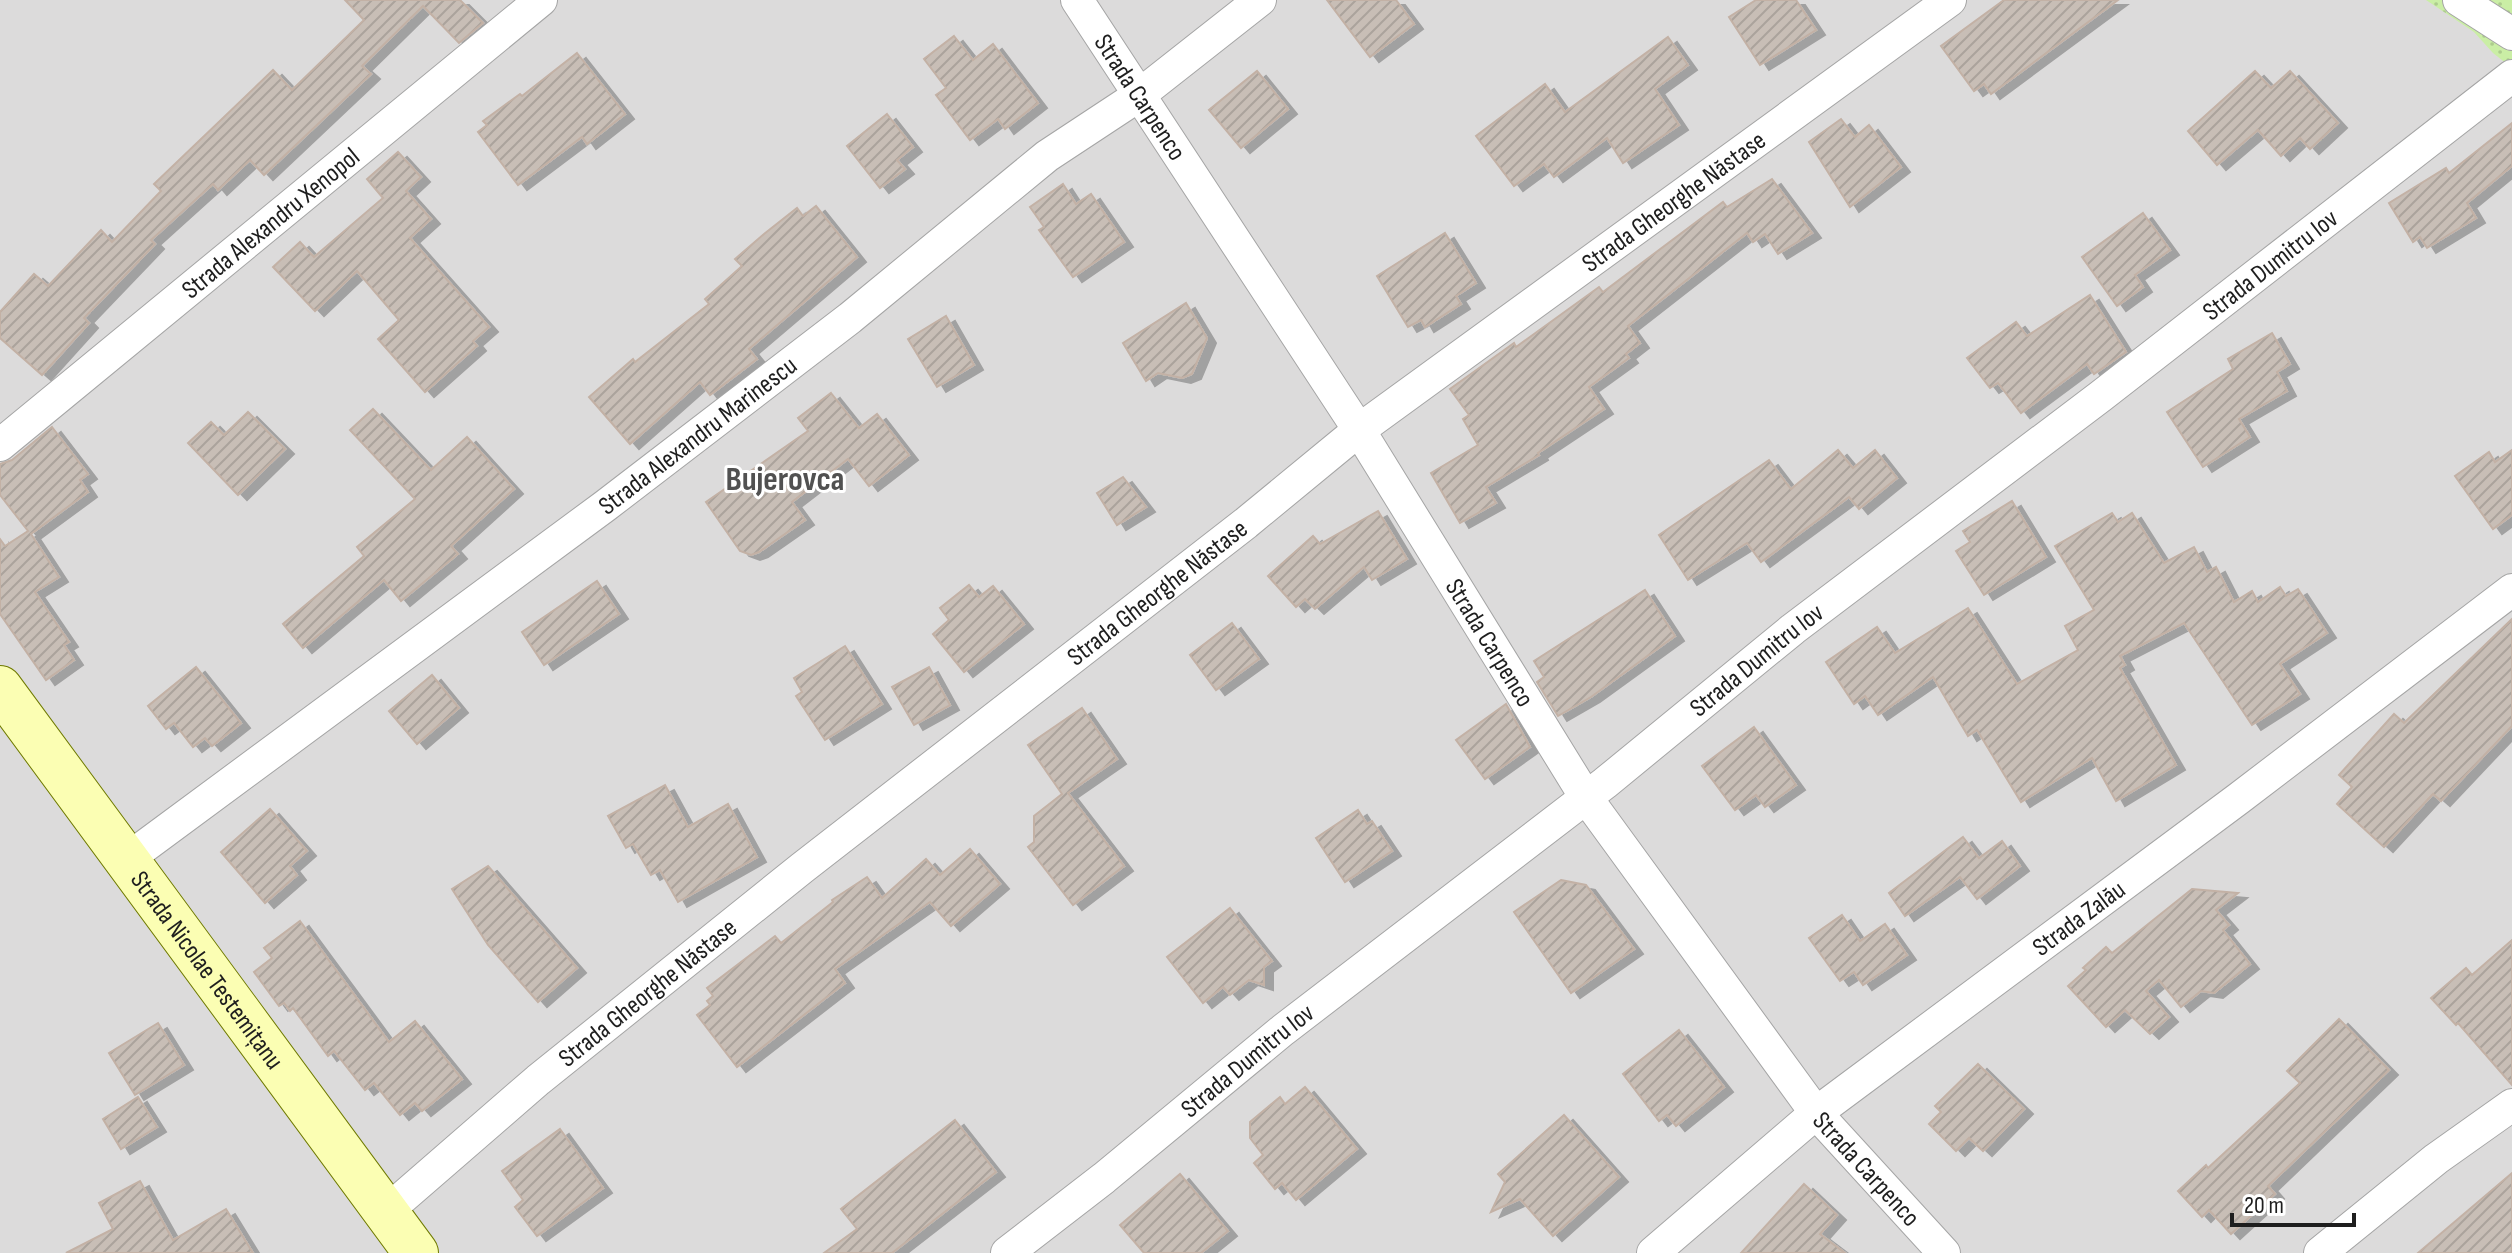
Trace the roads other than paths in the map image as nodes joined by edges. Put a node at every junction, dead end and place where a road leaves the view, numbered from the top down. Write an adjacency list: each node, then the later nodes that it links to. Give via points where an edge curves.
1 (541, 0): 10 (street, Strada Alexandru Xenopol)
2 (1077, 0): 8 (street, Strada Carpenco)
3 (1260, 0): 8 (street, Strada Alexandru Marinescu)
4 (1950, 0): 9 (street, Strada Gheorghe Năstase)
5 (2459, 0): 6 (street)
6 (2512, 34)
7 (2512, 76): 13 (street, Strada Dumitru Iov, via 1793,629)
8 (1138, 96): 9 (street, Strada Carpenco); 14 (street, Strada Alexandru Marinescu, via 1047,156 850,318 605,506)
9 (1359, 430): 13 (street, Strada Carpenco); 17 (street, Strada Gheorghe Năstase, via 538,1080)
10 (0, 445)
11 (2512, 590): 16 (street, Strada Zalău)
12 (0, 688): 14 (street, Strada Nicolae Testemițanu)
13 (1585, 796): 16 (street, Strada Carpenco); 19 (street, Strada Dumitru Iov)
14 (126, 860): 17 (street, Strada Nicolae Testemițanu)
15 (2512, 1105): 22 (street)
16 (1816, 1113): 20 (street, Strada Zalău); 21 (street, Strada Carpenco)
17 (387, 1211): 18 (street, Strada Nicolae Testemițanu)
18 (416, 1253)
19 (1007, 1253)
20 (1653, 1253)
21 (1944, 1253)
22 (2320, 1253)

